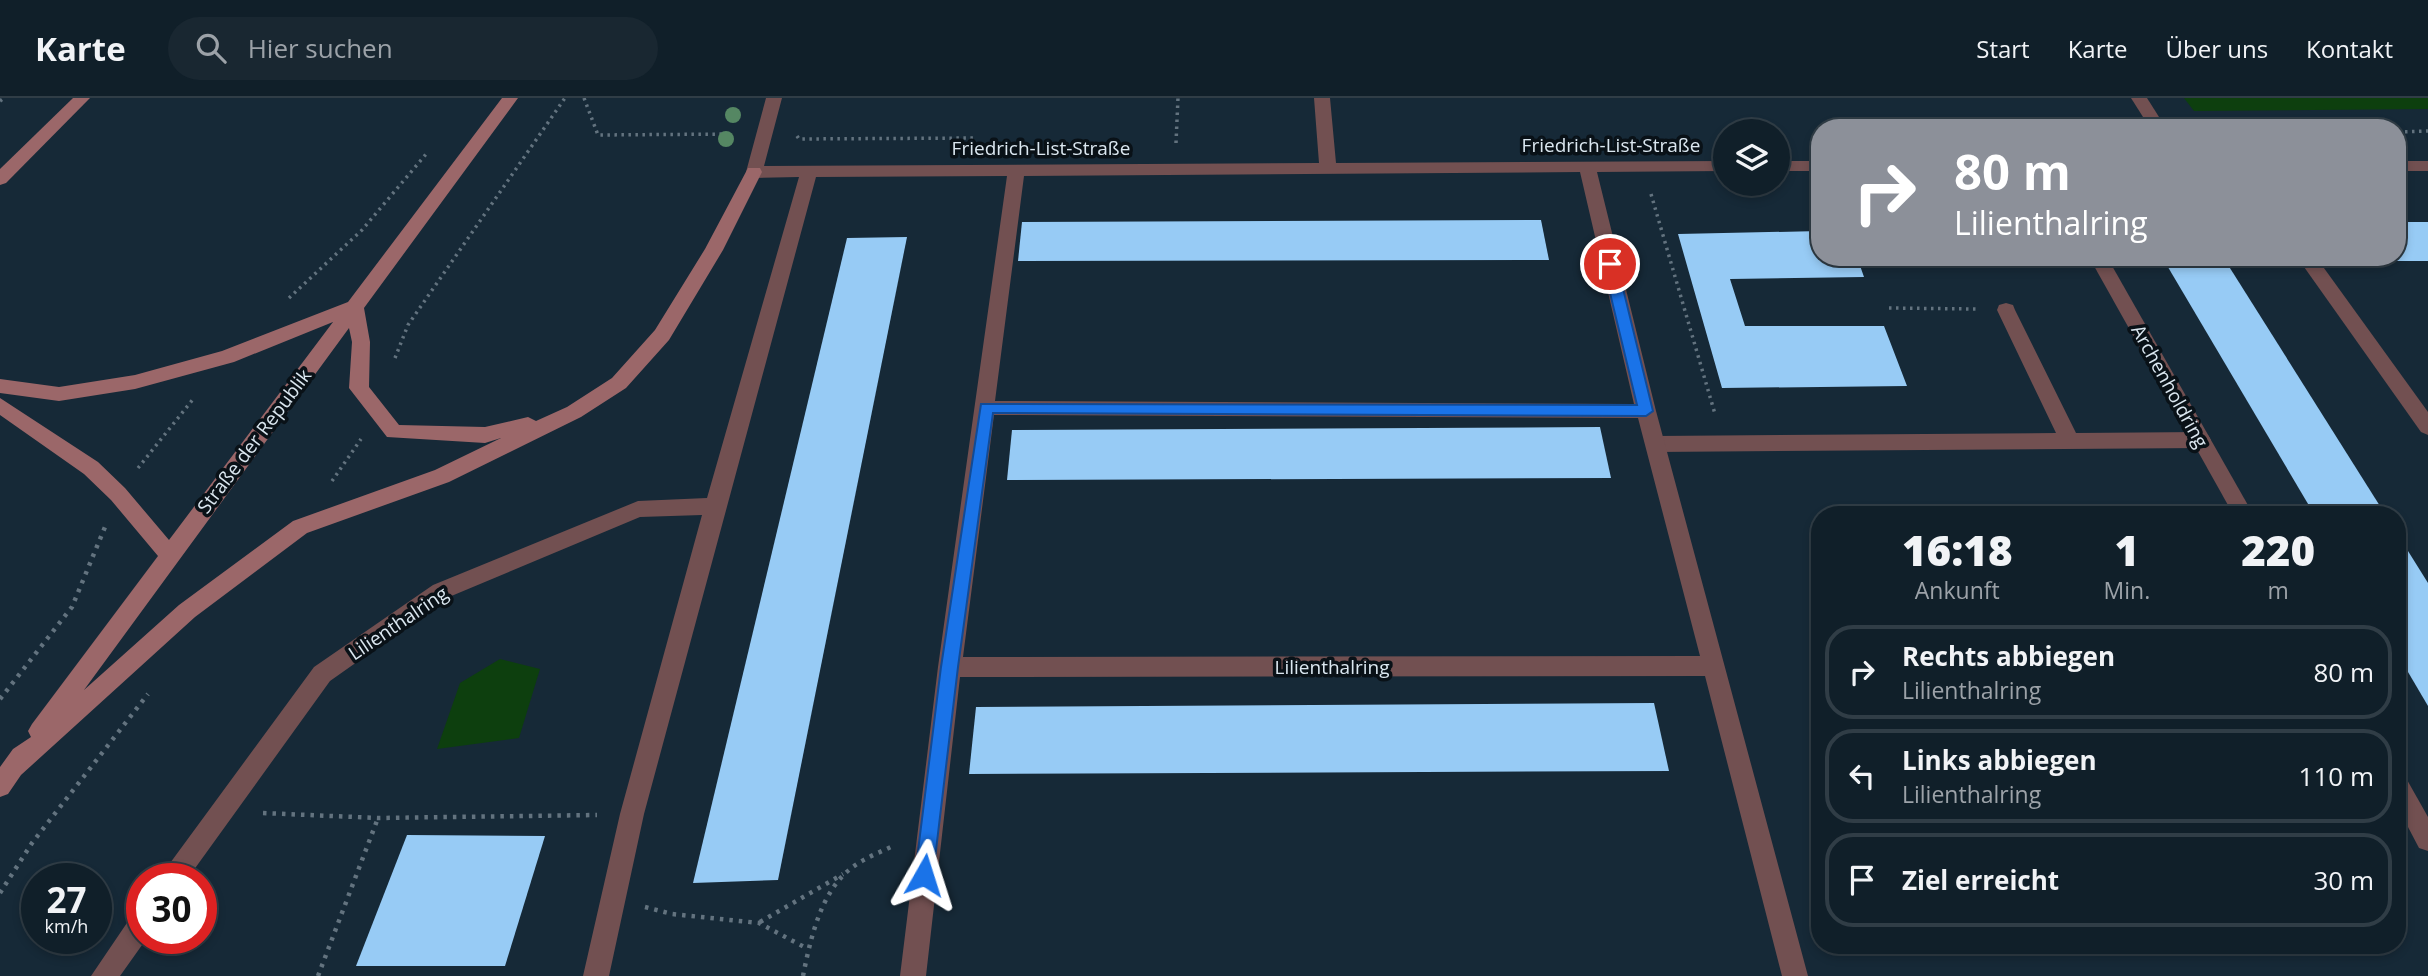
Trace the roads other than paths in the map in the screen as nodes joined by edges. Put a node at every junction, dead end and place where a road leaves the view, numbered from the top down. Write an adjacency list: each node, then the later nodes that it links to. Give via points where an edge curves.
1 (82, 98): 17 (main road)
2 (510, 98): 20 (main road, Straße der Republik)
3 (774, 98): 16 (street)
4 (1322, 98): 13 (street)
5 (2139, 98): 6 (street)
6 (2152, 119)
7 (1587, 166): 8 (street, Friedrich-List-Straße); 13 (street, Friedrich-List-Straße); 26 (street)
8 (1713, 166)
9 (1790, 166): 10 (street)
10 (1811, 166)
11 (2406, 166): 12 (street)
12 (2428, 166)
13 (1328, 167): 15 (street, Friedrich-List-Straße)
14 (810, 170): 15 (street, Friedrich-List-Straße); 16 (street, Friedrich-List-Straße); 32 (street)
15 (1016, 170): 25 (street)
16 (754, 172): 27 (main road, via 714,250 662,334 618,383)
17 (0, 179)
18 (2103, 266): 29 (street, Archenholdring)
19 (2313, 266): 23 (street)
20 (355, 306): 22 (main road, via 227,357 135,382 59,394); 27 (main road, via 361,342 359,388 394,432 485,435); 34 (main road, Straße der Republik)
21 (2006, 310): 30 (street)
22 (0, 386)
23 (2419, 402): 28 (street)
24 (0, 405): 34 (main road, via 91,468)
25 (986, 408): 26 (street); 36 (street)
26 (1646, 411): 31 (street)
27 (574, 412): 37 (main road, via 442,476 300,527 187,611)
28 (2428, 427)
29 (2201, 440): 30 (street); 33 (street, Archenholdring)
30 (2070, 441): 31 (street)
31 (1656, 444): 35 (street)
32 (715, 506): 40 (street, Lilienthalring, via 638,509 441,591 322,674); 43 (street, via 632,814)
33 (2238, 506)
34 (169, 555): 37 (main road, Straße der Republik)
35 (1714, 666): 36 (street, Lilienthalring); 45 (street)
36 (949, 667): 44 (street)
37 (7, 777)
38 (2406, 800): 39 (street)
39 (2428, 839)
40 (185, 863)
41 (126, 945): 42 (street)
42 (104, 976)
43 (596, 976)
44 (913, 976)
45 (1795, 976)

